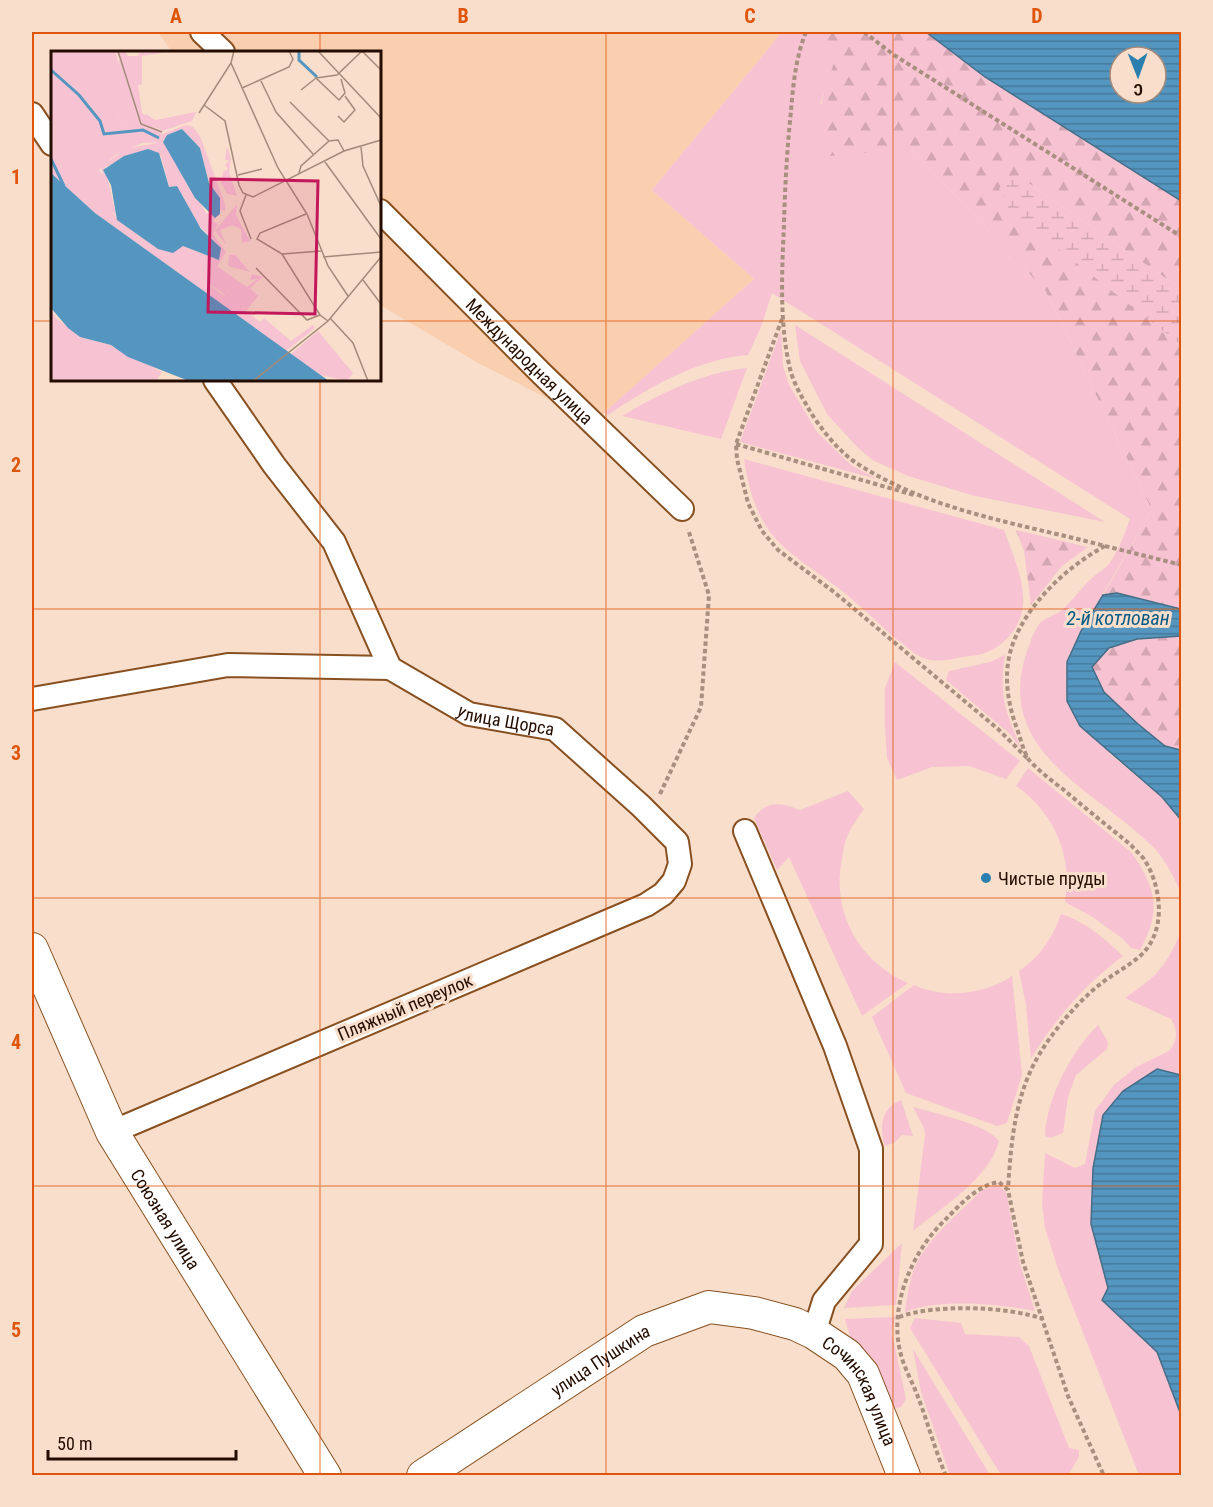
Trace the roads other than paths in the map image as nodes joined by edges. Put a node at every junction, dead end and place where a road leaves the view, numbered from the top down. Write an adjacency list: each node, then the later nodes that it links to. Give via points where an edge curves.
1 (202, 32): 2 (street)
2 (222, 51)
3 (32, 114): 4 (street)
4 (51, 142)
5 (381, 212): 7 (street, Международная улица)
6 (216, 381): 8 (street, via 334,542)
7 (682, 509)
8 (390, 668): 9 (street, улица Щорса, via 228,664); 11 (street, улица Щорса, via 469,714 555,729 677,843)
9 (32, 699)
10 (745, 831): 14 (street, via 835,1046 871,1149 871,1244)
11 (680, 864): 13 (street, Пляжный переулок, via 674,881 663,894 645,905)
12 (32, 948): 13 (street, Союзная улица)
13 (112, 1132): 15 (street, Союзная улица)
14 (805, 1329): 16 (street, улица Пушкина, via 754,1313 709,1307 644,1331); 17 (street, Сочинская улица, via 847,1355 863,1374)
15 (325, 1476)
16 (423, 1476)
17 (904, 1476)

